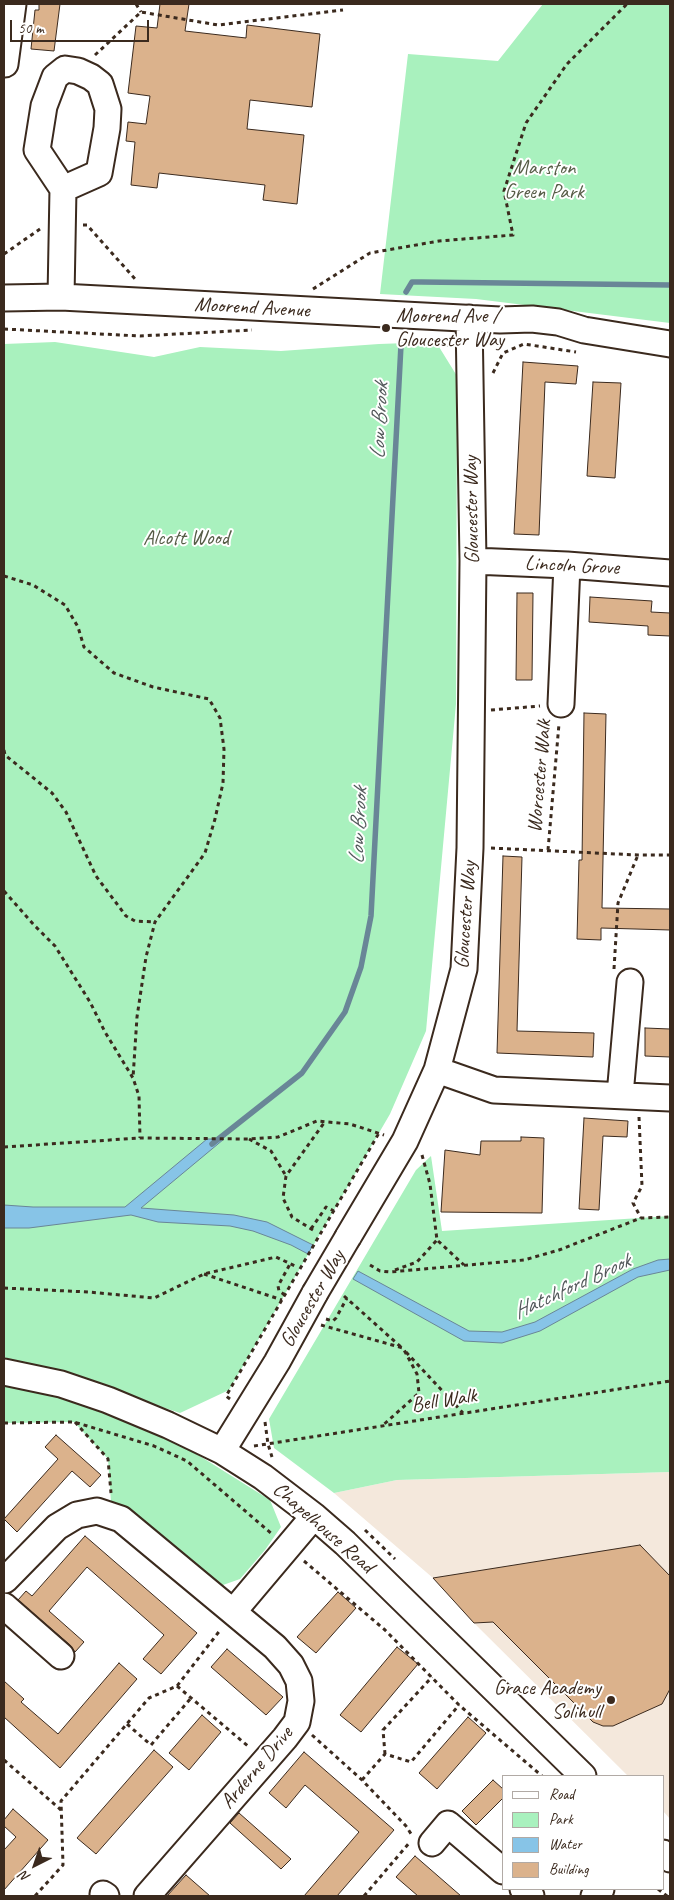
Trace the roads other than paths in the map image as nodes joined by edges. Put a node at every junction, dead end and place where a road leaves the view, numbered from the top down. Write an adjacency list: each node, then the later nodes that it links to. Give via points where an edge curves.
1 (13, 4): 2 (street)
2 (7, 65)
3 (64, 189): 3 (street, via 37,150 44,106 55,77 65,69 78,71 100,84 108,109 99,173); 4 (street)
4 (61, 297): 5 (street, Moorend Avenue); 6 (street, Moorend Avenue)
5 (4, 298)
6 (469, 318): 7 (street, Moorend Avenue, via 500,320 531,331 555,334 584,330); 8 (street, Gloucester Way)
7 (670, 344)
8 (473, 561): 9 (street, Lincoln Grove); 13 (street, Gloucester Way, via 470,848 464,969)
9 (567, 565): 10 (street, Lincoln Grove); 11 (street)
10 (670, 573)
11 (561, 704)
12 (630, 982): 14 (street)
13 (437, 1070): 14 (street, via 494,1090); 17 (street, Gloucester Way, bridge, via 414,1148 348,1237)
14 (629, 1096): 15 (street)
15 (670, 1098)
16 (4, 1372): 17 (street, Chapelhouse Road, via 61,1384 108,1400)
17 (222, 1451): 18 (street, Chapelhouse Road, via 264,1477)
18 (314, 1516): 21 (street); 23 (street, Chapelhouse Road)
19 (4, 1581): 21 (street, Arderne Drive, via 57,1527 77,1515 97,1512 121,1519)
20 (4, 1606): 22 (street)
21 (233, 1612): 26 (street, Arderne Drive, via 291,1665 300,1681 297,1722)
22 (61, 1656)
23 (582, 1775)
24 (432, 1843): 25 (street, via 448,1824)
25 (502, 1870)
26 (147, 1896)

